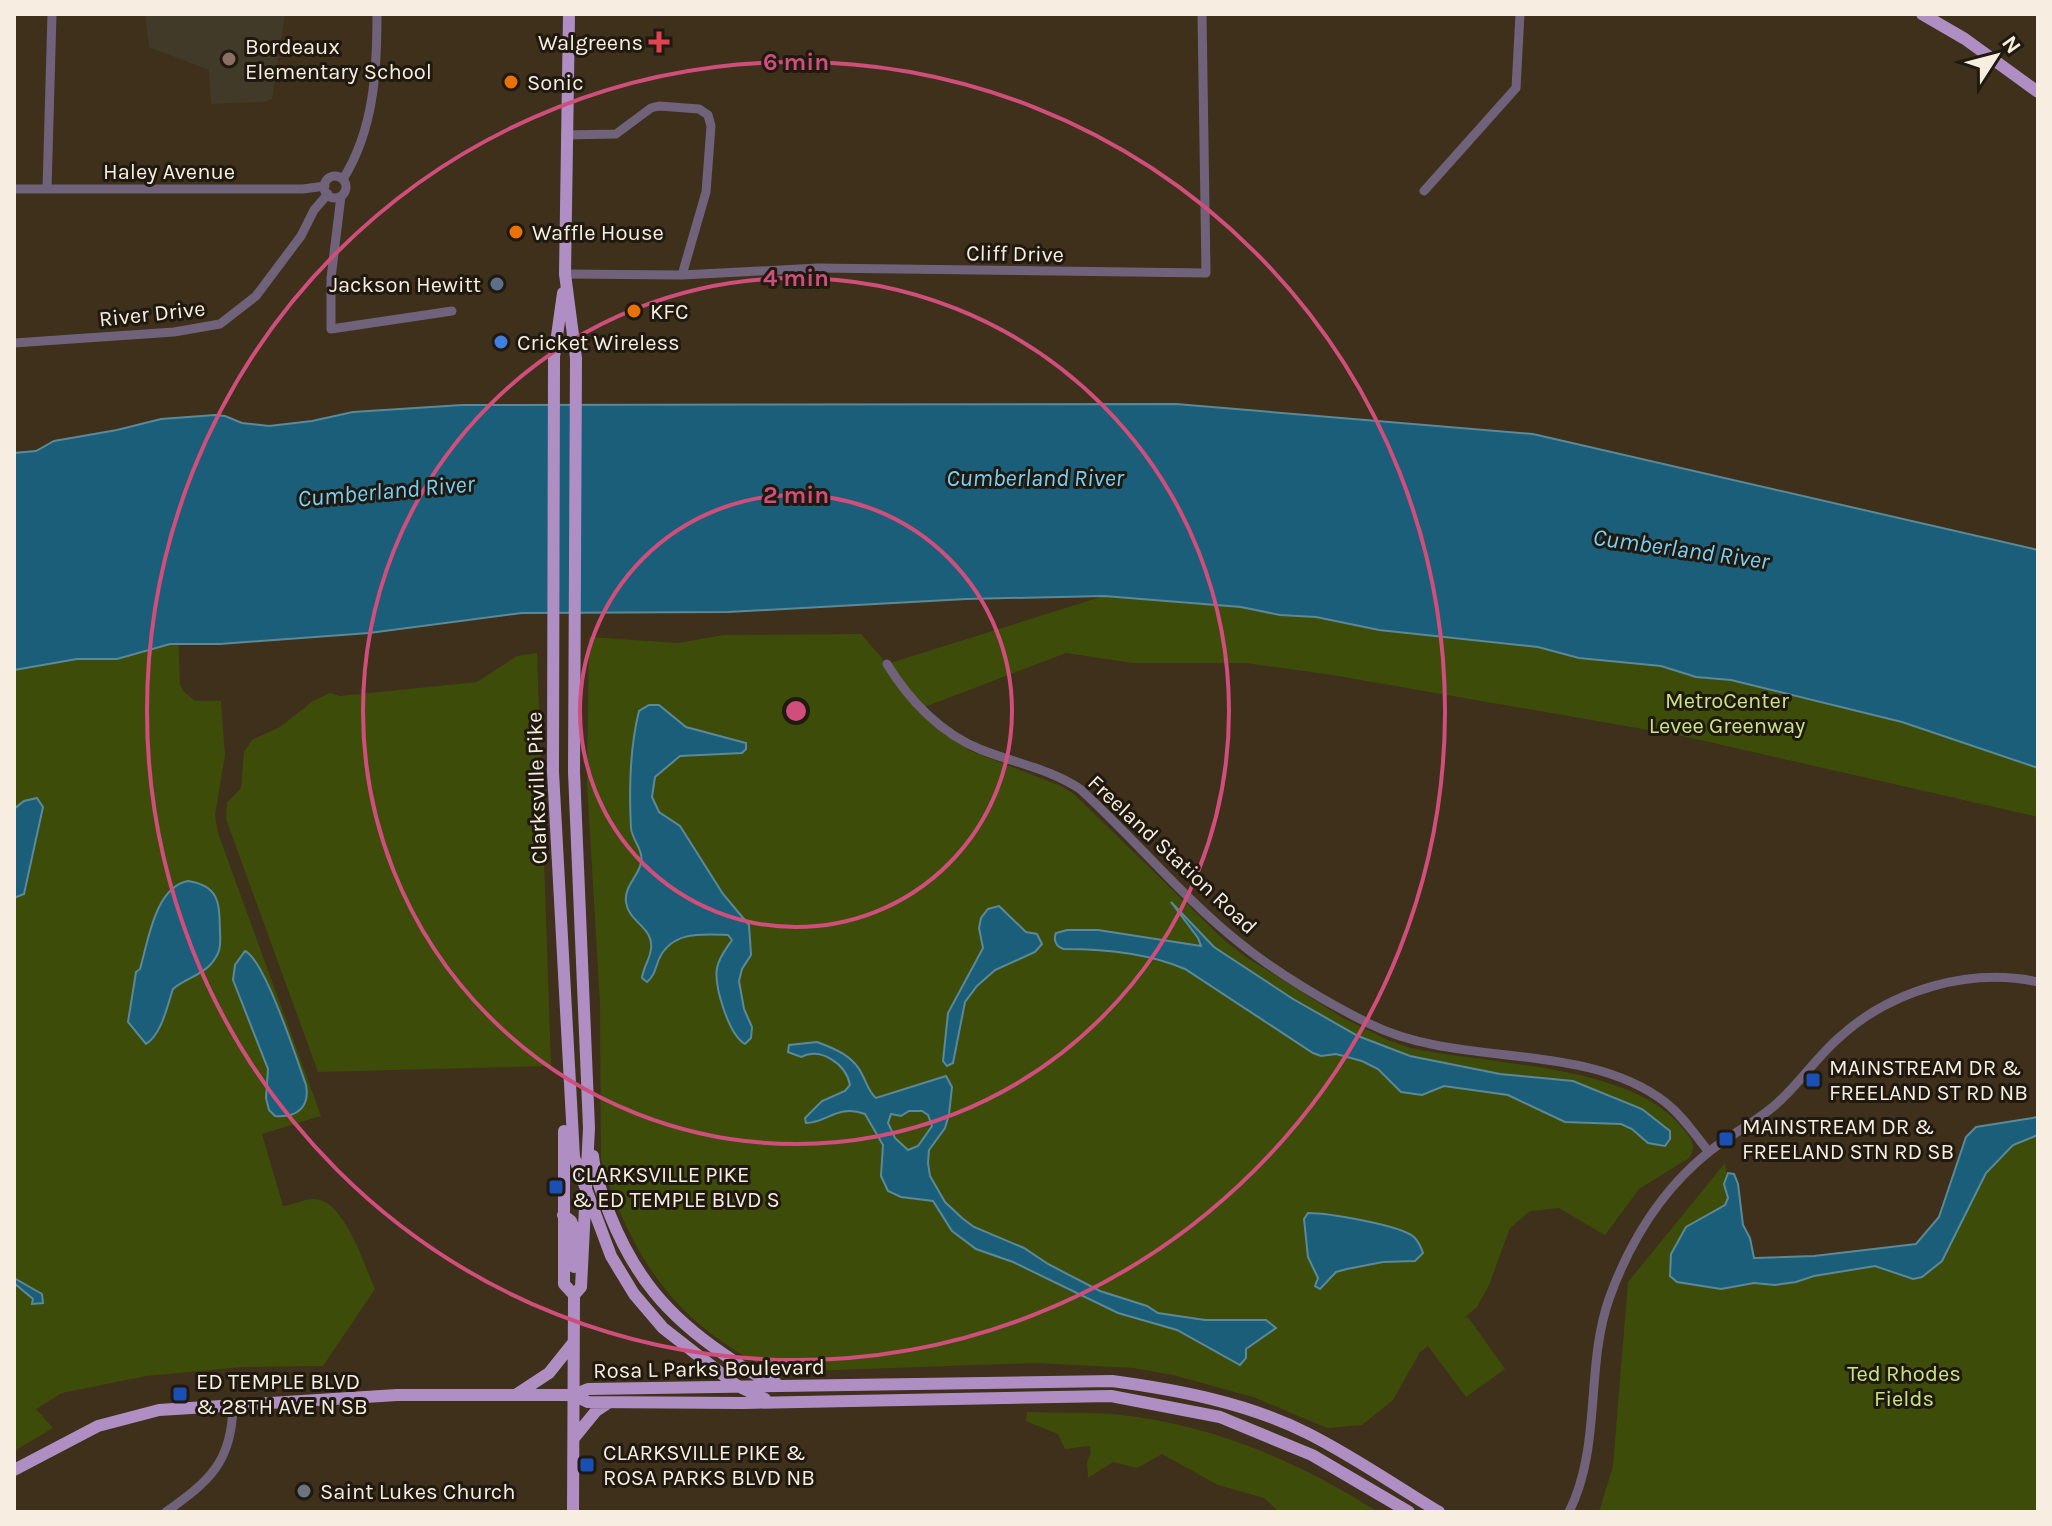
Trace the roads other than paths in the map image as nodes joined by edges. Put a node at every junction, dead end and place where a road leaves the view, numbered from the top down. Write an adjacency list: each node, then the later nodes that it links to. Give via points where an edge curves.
1 (52, 14): 11 (street)
2 (377, 14): 9 (street, via 368,120)
3 (569, 14): 8 (main road, Clarksville Pike)
4 (1202, 14): 16 (street, Cliff Drive, via 1206,273 818,268)
5 (1520, 14): 13 (street, via 1516,88)
6 (1922, 14): 7 (main road)
7 (2038, 92)
8 (566, 135): 15 (main road, Clarksville Pike); 16 (street, via 609,136 659,106 699,109 708,115 706,192)
9 (343, 179): 12 (street, via 332,176); 14 (street, via 346,188)
10 (14, 189): 11 (street, Haley Avenue)
11 (47, 189): 12 (street, Haley Avenue)
12 (326, 190): 14 (street); 18 (street, River Drive, via 301,236 256,296 220,324)
13 (1424, 191)
14 (341, 196): 17 (street, via 331,329)
15 (565, 274): 16 (street, Cliff Drive); 21 (main road, Clarksville Pike, via 554,357 553,772); 22 (main road, Clarksville Pike, via 576,358 574,772)
16 (682, 275)
17 (452, 311)
18 (14, 343)
19 (887, 664): 23 (street, Freeland Station Road, via 911,700 964,741 1080,789 1243,946 1343,1009 1387,1032 1426,1044 1586,1068 1629,1081 1667,1103)
20 (2038, 982): 23 (street, via 1975,979 1935,986 1893,1002 1842,1035 1772,1108)
21 (571, 1122): 24 (main road, via 574,1157); 25 (main road, Clarksville Pike, via 564,1130 564,1284)
22 (589, 1128): 24 (main road, Clarksville Pike); 27 (main road, via 605,1201 646,1286 707,1343 751,1372)
23 (1709, 1152): 40 (street, via 1657,1206 1617,1278 1598,1339 1585,1464)
24 (585, 1191): 25 (main road, Clarksville Pike); 28 (main road, via 611,1256 634,1294 663,1328)
25 (578, 1291): 26 (main road, Clarksville Pike)
26 (573, 1343): 29 (main road, via 545,1377); 30 (main road, Clarksville Pike)
27 (787, 1386): 28 (main road, Rosa L Parks Boulevard); 39 (main road, Rosa L Parks Boulevard, via 1098,1381 1165,1388 1225,1402 1307,1433)
28 (741, 1388): 30 (main road, Rosa L Parks Boulevard, via 588,1389); 31 (main road)
29 (515, 1395): 30 (main road); 33 (main road, via 397,1395)
30 (573, 1395): 32 (main road, Rosa L Parks Boulevard); 34 (main road, Clarksville Pike)
31 (772, 1402): 32 (main road, Rosa L Parks Boulevard); 38 (main road, Rosa L Parks Boulevard, via 1111,1396 1220,1417 1312,1455)
32 (609, 1403): 34 (main road)
33 (233, 1405): 35 (main road, via 125,1416); 36 (street, via 220,1465 204,1485)
34 (572, 1440): 37 (main road, Clarksville Pike)
35 (14, 1470)
36 (166, 1512)
37 (573, 1512)
38 (1409, 1512)
39 (1439, 1512)
40 (1569, 1512)

